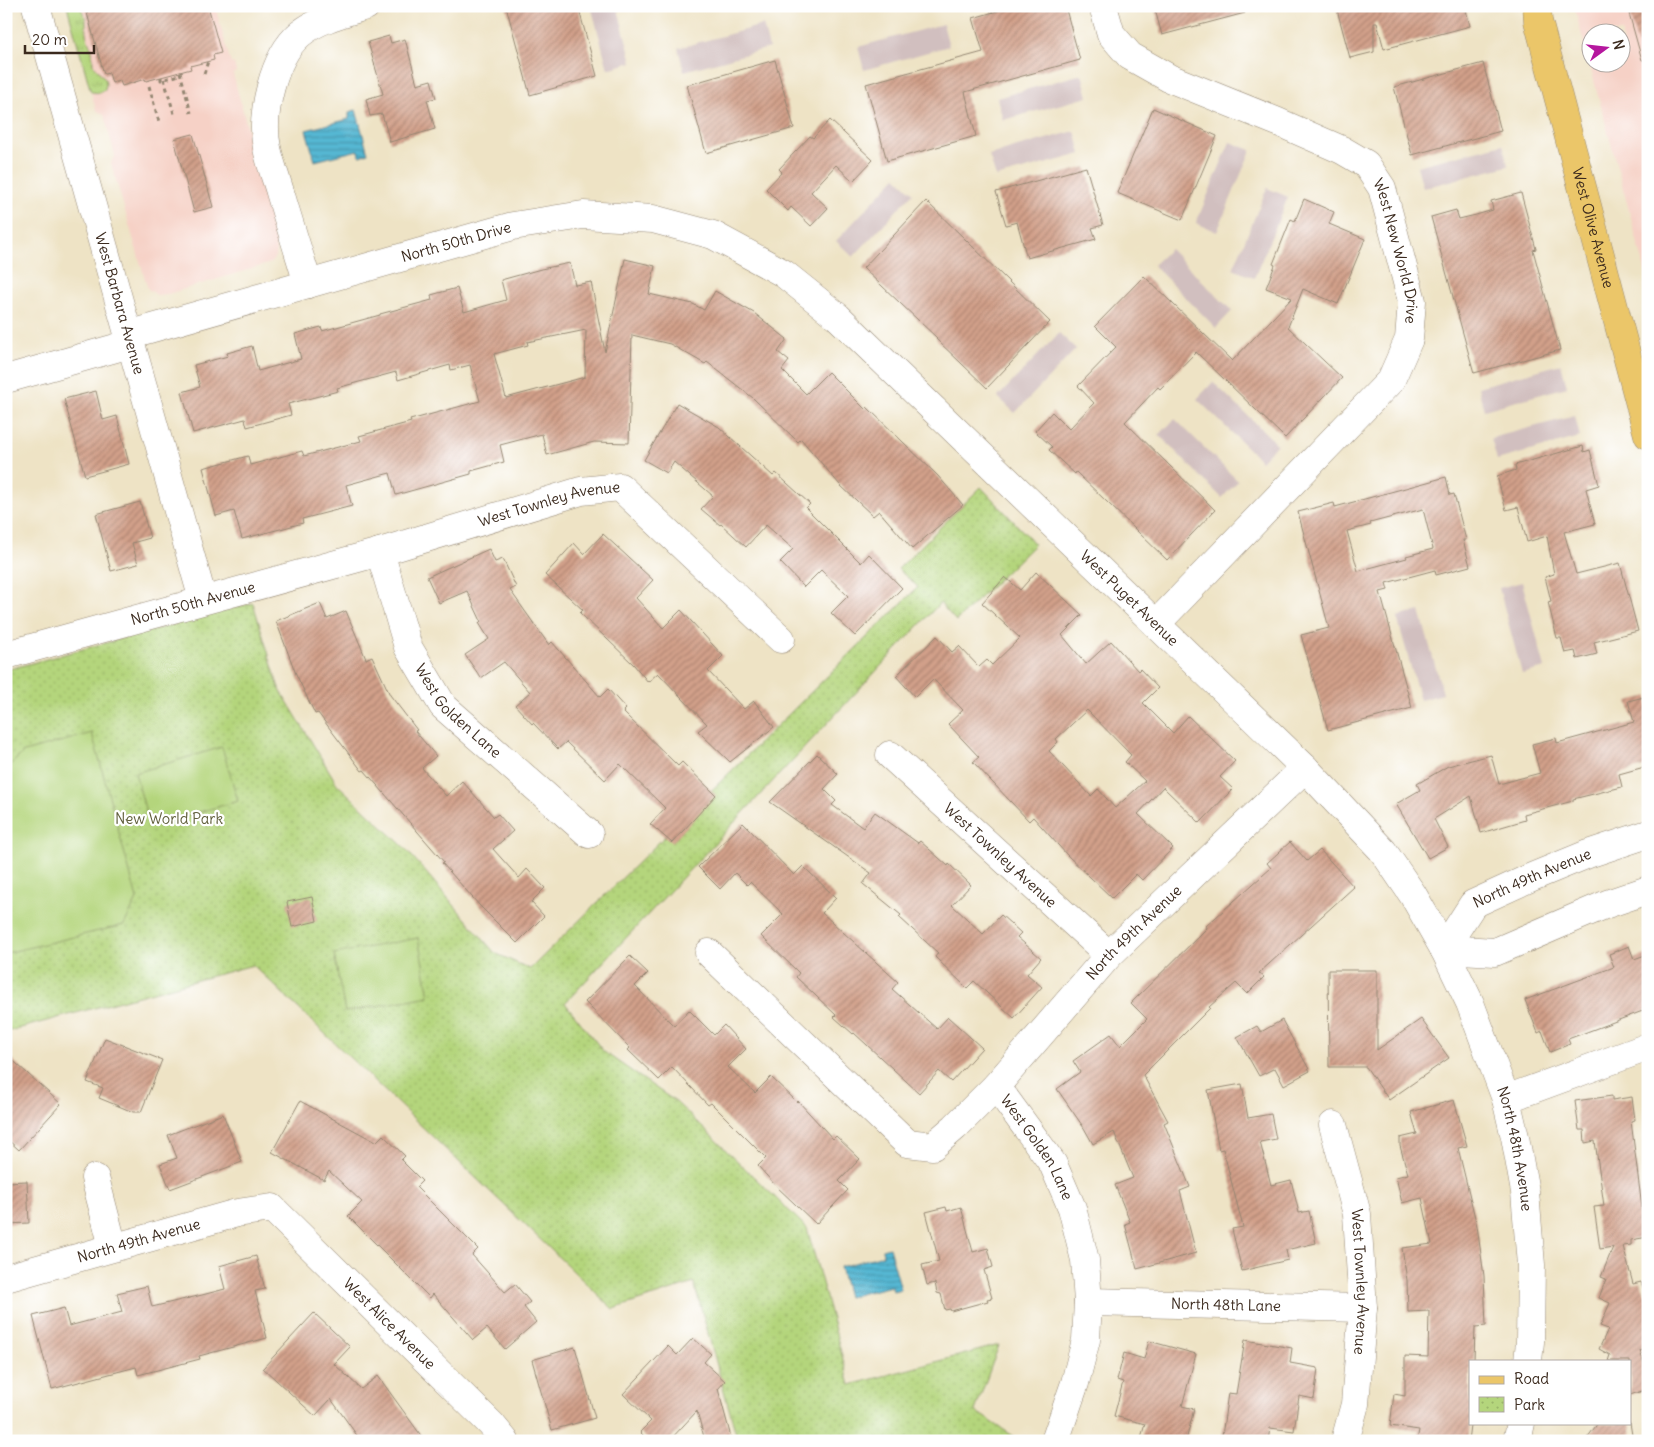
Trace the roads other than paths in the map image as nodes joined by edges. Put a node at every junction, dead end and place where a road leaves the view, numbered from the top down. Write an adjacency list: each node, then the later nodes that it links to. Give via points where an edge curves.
1 (36, 6): 7 (street, West Barbara Avenue)
2 (366, 6): 6 (street, via 330,16 299,34 282,57 269,95 267,147)
3 (1103, 6): 12 (street, West New World Drive, via 1111,34 1130,56 1169,78 1278,122 1366,164 1382,188 1412,302 1409,339 1391,380)
4 (1535, 11): 9 (main road, West Olive Avenue)
5 (783, 272): 6 (street, North 50th Drive, via 713,235 653,219 583,215 513,226); 12 (street, West Puget Avenue, via 838,317)
6 (308, 284): 7 (street, North 50th Drive)
7 (129, 340): 8 (street, North 50th Drive); 11 (street, West Barbara Avenue)
8 (6, 379)
9 (1648, 435)
10 (380, 552): 11 (street, North 50th Avenue); 13 (street, West Townley Avenue, via 581,491 620,487); 17 (street, West Golden Lane, via 408,647 443,706)
11 (203, 600): 14 (street, North 50th Avenue)
12 (1156, 624): 16 (street, West Puget Avenue)
13 (781, 639)
14 (6, 655)
15 (890, 755): 22 (street, West Townley Avenue)
16 (1305, 768): 20 (street, West Puget Avenue, via 1383,850); 22 (street, North 49th Avenue)
17 (589, 834)
18 (1648, 834): 20 (street, North 49th Avenue, via 1588,854 1473,904)
19 (1648, 890): 20 (street, via 1495,952)
20 (1444, 949): 25 (street, North 48th Avenue, via 1470,1003)
21 (709, 953): 24 (street, West Golden Lane, via 907,1143 933,1146)
22 (1109, 955): 24 (street, North 49th Avenue)
23 (1646, 1054): 25 (street)
24 (996, 1086): 31 (street, West Golden Lane, via 1053,1164 1061,1182 1072,1208 1085,1260)
25 (1506, 1099): 33 (street, North 48th Avenue, via 1525,1192 1531,1265)
26 (1333, 1125): 32 (street, West Townley Avenue, via 1357,1214)
27 (95, 1178): 29 (street)
28 (272, 1208): 29 (street, North 49th Avenue, via 237,1213); 35 (street, West Alice Avenue)
29 (113, 1247): 30 (street, North 49th Avenue)
30 (6, 1278)
31 (1088, 1302): 32 (street, North 48th Lane); 36 (street, West Golden Lane, via 1086,1340 1075,1384)
32 (1363, 1308): 37 (street, West Townley Avenue, via 1355,1404)
33 (1528, 1360)
34 (1521, 1424): 38 (street)
35 (505, 1441)
36 (1054, 1441)
37 (1345, 1441)
38 (1517, 1441)

